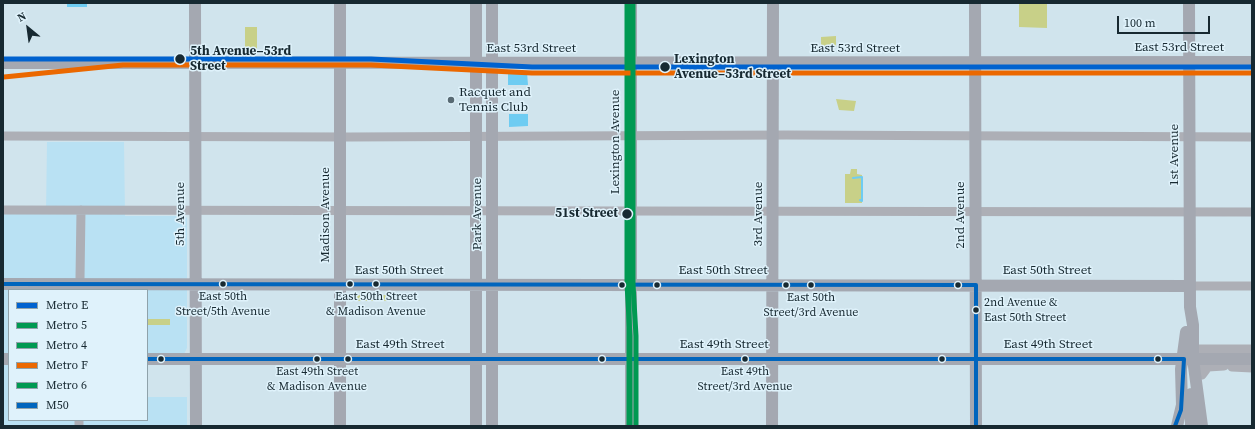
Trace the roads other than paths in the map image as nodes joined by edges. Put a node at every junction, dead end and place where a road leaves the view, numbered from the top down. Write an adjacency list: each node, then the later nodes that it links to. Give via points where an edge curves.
1 (195, 3): 17 (main road, 5th Avenue)
2 (340, 3): 18 (main road, Madison Avenue)
3 (476, 3): 12 (main road, Park Avenue)
4 (492, 3): 13 (main road, Park Avenue)
5 (630, 3): 14 (main road, Lexington Avenue)
6 (773, 3): 15 (main road, 3rd Avenue)
7 (975, 3): 16 (main road, 2nd Avenue)
8 (1189, 3): 9 (main road, 1st Avenue)
9 (1189, 62): 10 (main road, East 53rd Street); 16 (main road, East 53rd Street); 27 (main road, 1st Avenue)
10 (1252, 62)
11 (3, 63): 17 (main road, East 53rd Street)
12 (476, 63): 13 (main road, East 53rd Street); 18 (main road, East 53rd Street); 22 (main road, Park Avenue)
13 (492, 63): 14 (main road, East 53rd Street); 23 (main road, Park Avenue)
14 (630, 63): 15 (main road, East 53rd Street); 24 (main road, Lexington Avenue)
15 (773, 63): 16 (main road, East 53rd Street); 19 (main road, 3rd Avenue)
16 (974, 63): 25 (main road, 2nd Avenue)
17 (195, 64): 18 (main road, East 53rd Street); 21 (main road, 5th Avenue)
18 (340, 64): 26 (main road, Madison Avenue)
19 (773, 135): 24 (street); 25 (street); 36 (main road, 3rd Avenue)
20 (3, 136): 21 (street)
21 (195, 136): 26 (street); 31 (main road, 5th Avenue)
22 (476, 136): 23 (street); 26 (street); 32 (main road, Park Avenue)
23 (492, 136): 24 (street); 33 (main road, Park Avenue)
24 (630, 136): 35 (main road, Lexington Avenue)
25 (974, 136): 27 (street); 37 (main road, 2nd Avenue)
26 (340, 137): 34 (main road, Madison Avenue)
27 (1189, 137): 28 (street); 38 (main road, 1st Avenue)
28 (1252, 137)
29 (3, 210): 30 (street)
30 (81, 210): 31 (street); 40 (street)
31 (195, 210): 34 (street); 42 (main road, 5th Avenue)
32 (476, 210): 33 (street); 34 (street); 44 (main road, Park Avenue)
33 (492, 210): 35 (street); 45 (main road, Park Avenue)
34 (340, 211): 43 (main road, Madison Avenue)
35 (630, 211): 36 (street); 46 (main road, Lexington Avenue)
36 (773, 211): 37 (street); 47 (main road, 3rd Avenue)
37 (976, 211): 38 (street); 48 (main road, 2nd Avenue)
38 (1189, 212): 39 (street); 49 (main road, 1st Avenue)
39 (1252, 212)
40 (80, 278)
41 (3, 284): 42 (main road, East 50th Street)
42 (195, 285): 43 (main road, East 50th Street); 55 (main road, 5th Avenue)
43 (340, 285): 44 (main road, East 50th Street); 56 (main road, Madison Avenue)
44 (476, 285): 45 (main road, East 50th Street); 52 (main road, Park Avenue)
45 (492, 285): 46 (main road, East 50th Street); 57 (main road, Park Avenue)
46 (630, 285): 47 (main road, East 50th Street); 58 (main road, Lexington Avenue)
47 (773, 285): 48 (main road, East 50th Street); 59 (main road, 3rd Avenue)
48 (976, 285): 49 (main road, East 50th Street); 60 (main road, 2nd Avenue)
49 (1190, 286): 50 (street, East 50th Street); 53 (main road, 1st Avenue, via 1190,307 1185,336)
50 (1252, 286)
51 (1252, 349): 53 (street)
52 (476, 358): 56 (main road, East 49th Street); 57 (main road, East 49th Street); 67 (main road, Park Avenue)
53 (1192, 358): 60 (main road, East 49th Street); 61 (main road, East 49th Street); 64 (main road, 1st Avenue, via 1181,369 1182,405); 72 (main road); 73 (main road, 1st Avenue)
54 (148, 359): 55 (main road, East 49th Street)
55 (195, 359): 56 (main road, East 49th Street); 65 (main road, 5th Avenue)
56 (340, 359): 66 (main road, Madison Avenue)
57 (492, 359): 58 (main road, East 49th Street); 68 (main road, Park Avenue)
58 (630, 359): 59 (main road, East 49th Street); 69 (main road, Lexington Avenue)
59 (773, 359): 60 (main road, East 49th Street); 70 (main road, 3rd Avenue)
60 (976, 359): 71 (main road, 2nd Avenue)
61 (1252, 359)
62 (1252, 364): 63 (street, via 1232,364 1232,367)
63 (1252, 368)
64 (1179, 425)
65 (196, 426)
66 (340, 426)
67 (476, 426)
68 (492, 426)
69 (631, 426)
70 (772, 426)
71 (976, 426)
72 (1191, 426)
73 (1202, 426)

